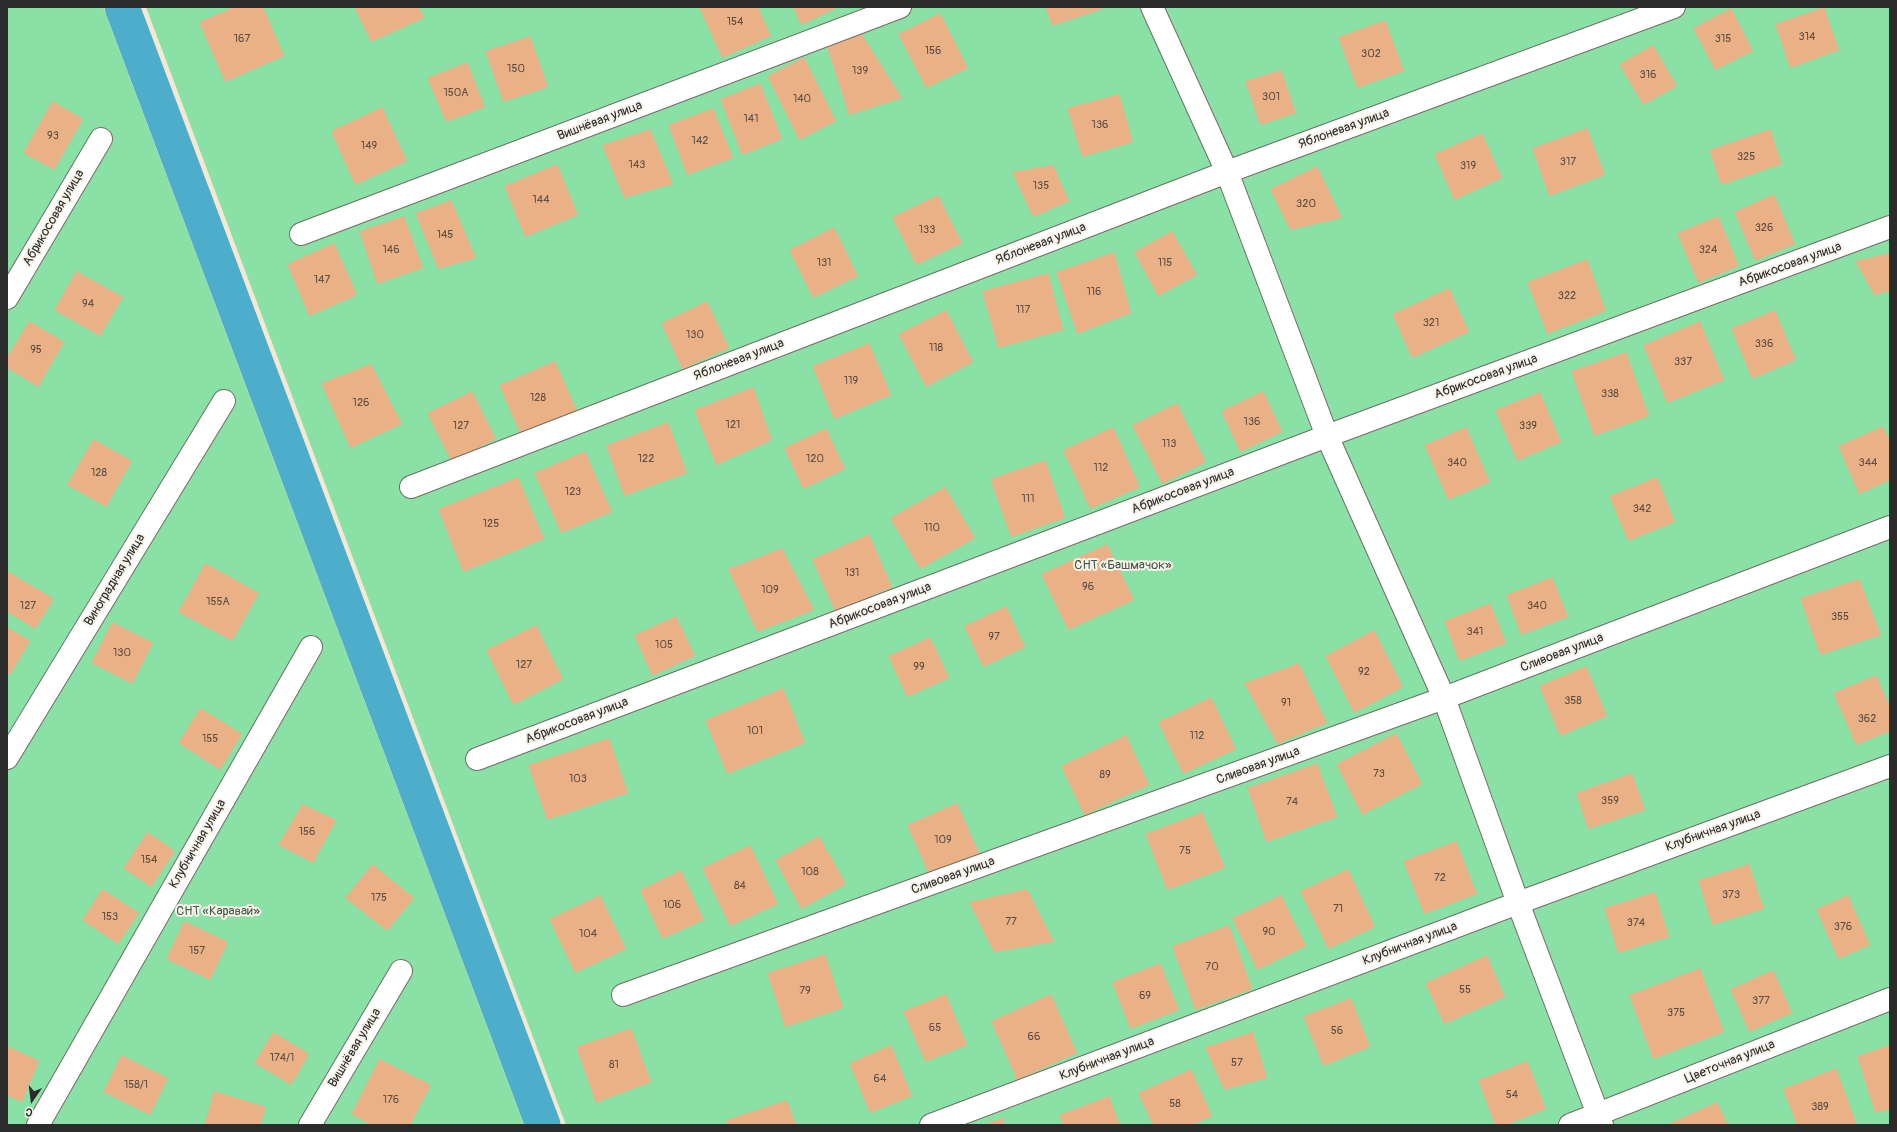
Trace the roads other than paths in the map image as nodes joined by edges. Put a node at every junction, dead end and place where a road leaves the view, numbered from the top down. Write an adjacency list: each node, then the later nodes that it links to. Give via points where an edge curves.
1 (900, 7): 7 (street, Вишнёвая улица)
2 (1152, 7): 5 (street)
3 (1674, 7): 5 (street, Яблоневая улица)
4 (101, 139): 8 (street, Абрикосовая улица)
5 (1227, 172): 10 (street); 11 (street, Яблоневая улица)
6 (1890, 228): 10 (street, Абрикосовая улица)
7 (301, 234)
8 (7, 298)
9 (224, 401): 15 (street, Виноградная улица)
10 (1327, 436): 14 (street); 16 (street, Абрикосовая улица)
11 (411, 487)
12 (1890, 527): 14 (street, Сливовая улица)
13 (311, 647): 23 (street, Клубничная улица)
14 (1444, 698): 18 (street); 20 (street, Сливовая улица)
15 (7, 758)
16 (477, 758)
17 (1890, 766): 18 (street, Клубничная улица)
18 (1518, 903): 22 (street); 25 (street, Клубничная улица)
19 (401, 972): 24 (street, Вишнёвая улица)
20 (623, 995)
21 (1890, 999): 22 (street, Цветочная улица)
22 (1600, 1120): 26 (street, Цветочная улица)
23 (38, 1125)
24 (310, 1125)
25 (930, 1125)
26 (1570, 1125)

